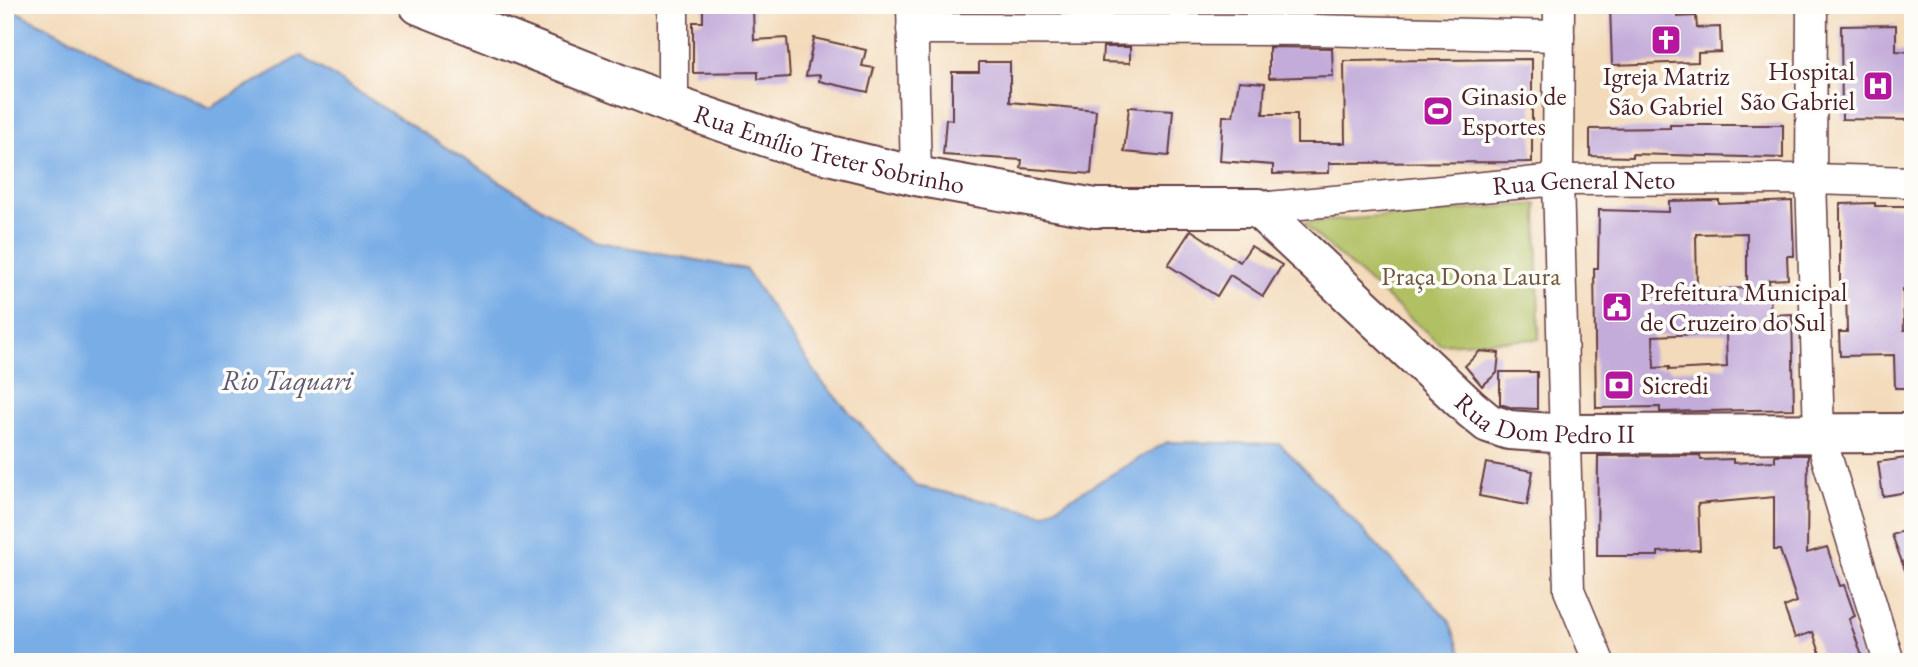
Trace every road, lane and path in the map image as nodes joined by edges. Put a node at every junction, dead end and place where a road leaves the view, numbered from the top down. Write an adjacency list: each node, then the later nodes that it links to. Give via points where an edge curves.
1 (673, 5): 8 (street)
2 (1559, 5): 7 (street)
3 (1812, 5): 10 (street)
4 (427, 7): 8 (main road, Rua Emílio Treter Sobrinho)
5 (912, 17): 6 (street); 9 (street)
6 (1313, 18): 7 (street)
7 (1559, 36): 11 (street)
8 (673, 105): 9 (main road, Rua Emílio Treter Sobrinho, via 796,147)
9 (916, 176): 13 (main road, Rua Emílio Treter Sobrinho, via 1095,208)
10 (1811, 179): 11 (street, Rua General Neto); 12 (street, Rua General Neto); 14 (street)
11 (1559, 180): 13 (street, Rua General Neto); 16 (street)
12 (1913, 182)
13 (1258, 208): 16 (main road, Rua Dom Pedro II, via 1488,423 1509,430)
14 (1819, 432): 15 (main road, Rua Dom Pedro II); 16 (main road, Rua Dom Pedro II); 18 (street)
15 (1913, 433)
16 (1568, 434): 17 (street, via 1569,590)
17 (1599, 662)
18 (1889, 662)

